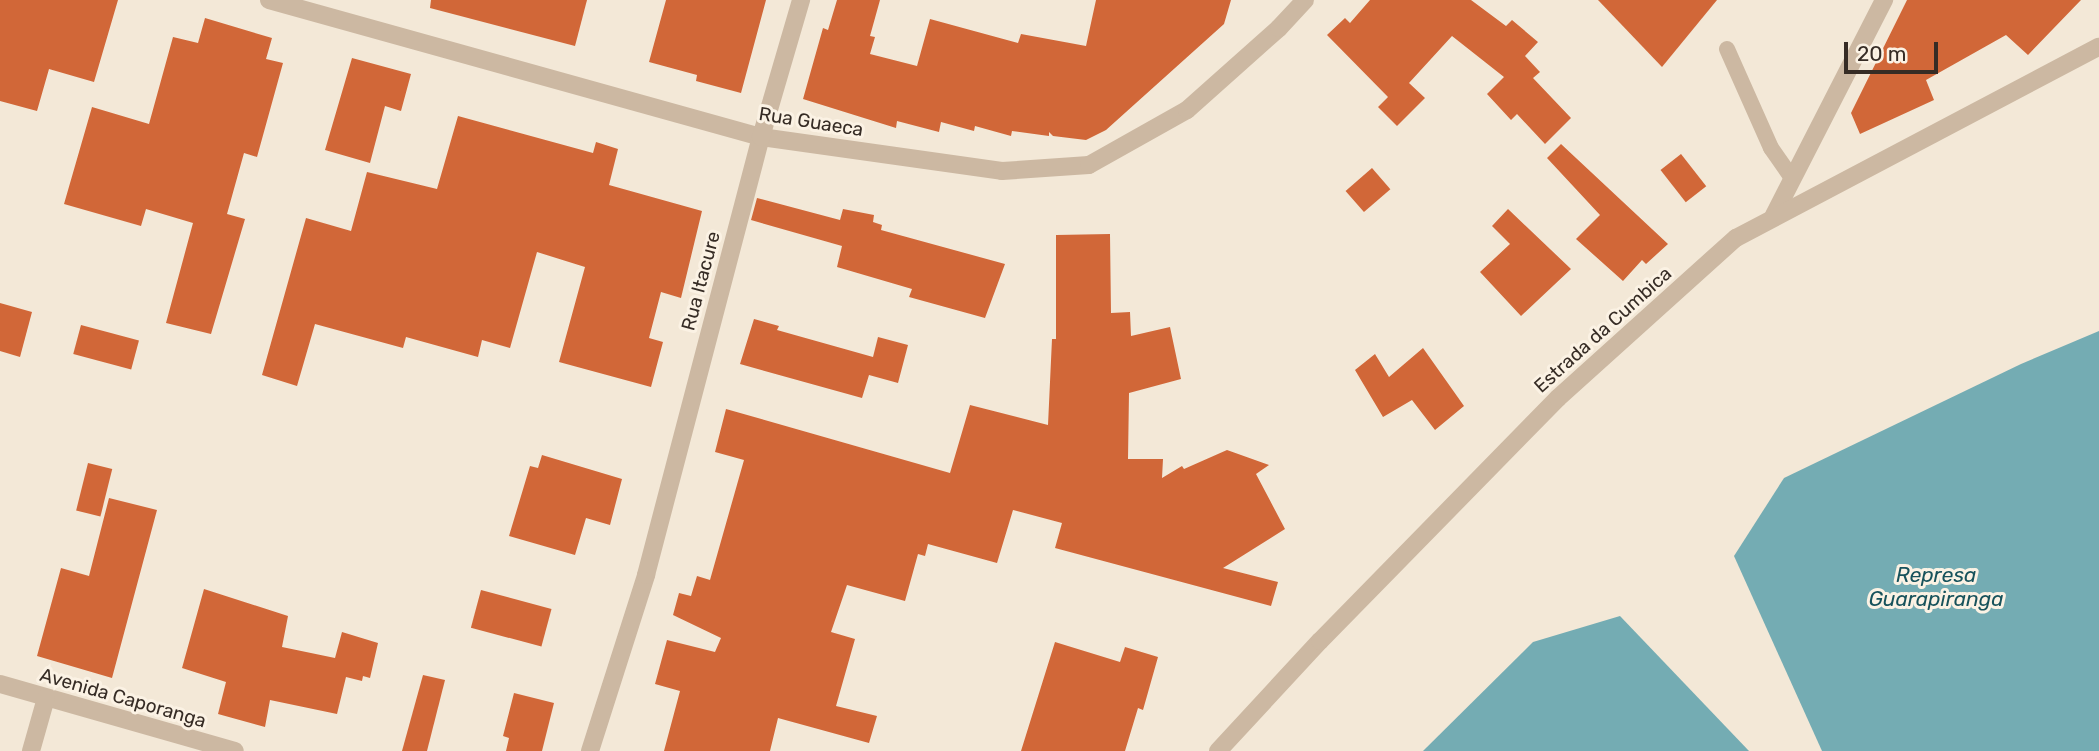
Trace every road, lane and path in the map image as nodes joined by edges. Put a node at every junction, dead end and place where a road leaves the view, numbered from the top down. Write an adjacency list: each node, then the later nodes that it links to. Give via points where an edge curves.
1 (269, 0): 7 (street, Rua Guaeca)
2 (801, 0): 7 (street, Rua Itacure)
3 (1305, 0): 7 (street, Rua Guaeca, via 1187,110 1089,165 1002,171)
4 (1884, 0): 8 (street)
5 (2099, 47): 9 (street, Estrada da Cumbica)
6 (1727, 49): 8 (lane, via 1771,148)
7 (761, 137): 14 (street, Rua Itacure, via 646,575)
8 (1792, 178): 9 (street)
9 (1774, 215): 15 (street, Estrada da Cumbica, via 1736,238 1558,398)
10 (0, 684): 11 (street, Avenida Caporanga)
11 (46, 698): 12 (street); 13 (street, Avenida Caporanga)
12 (31, 751)
13 (235, 751)
14 (590, 751)
15 (1218, 751)

